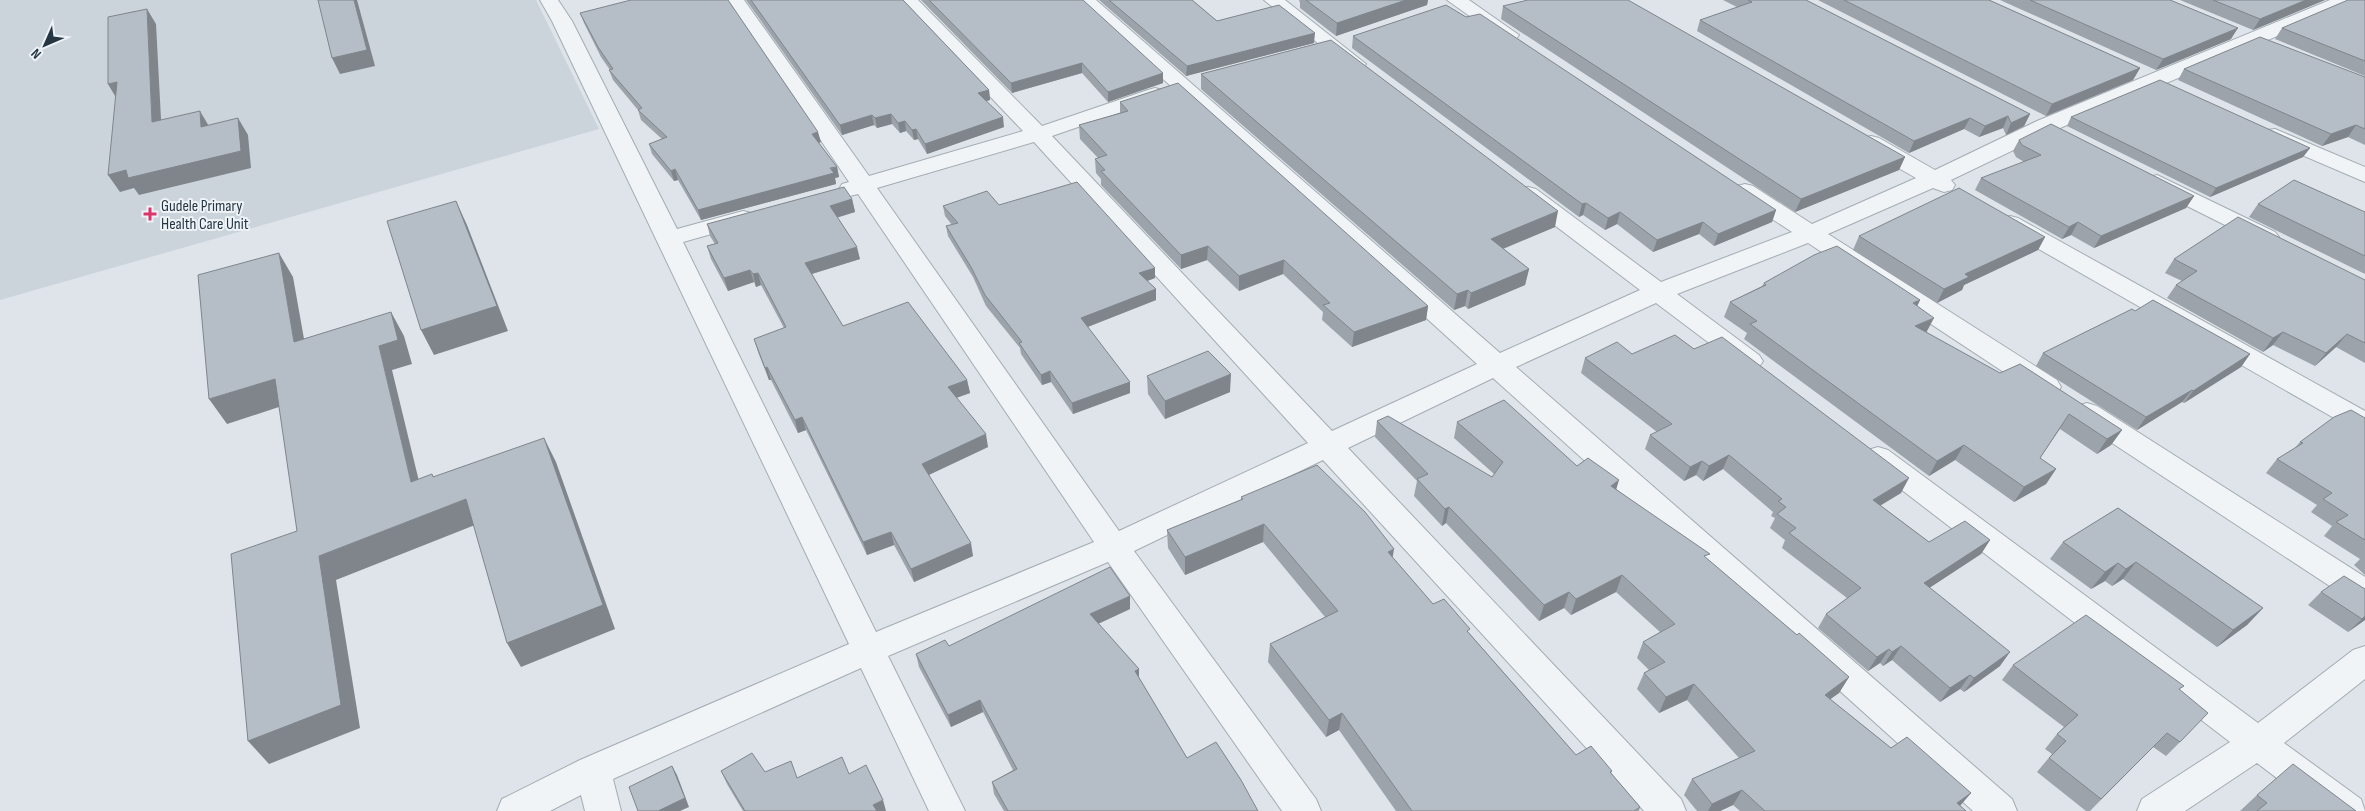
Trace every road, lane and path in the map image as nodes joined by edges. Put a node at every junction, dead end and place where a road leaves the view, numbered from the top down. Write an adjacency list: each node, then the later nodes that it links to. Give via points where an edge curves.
1 (735, 0): 32 (street)
2 (907, 0): 24 (street)
3 (1085, 0): 19 (street)
4 (1273, 0): 11 (street)
5 (1456, 3): 12 (street)
6 (2347, 3): 10 (street)
7 (563, 12): 38 (street)
8 (2227, 28): 10 (street)
9 (1359, 36): 11 (street)
10 (2252, 39): 13 (street); 17 (street)
11 (1332, 46): 14 (street); 18 (street)
12 (1526, 46)
13 (2278, 50)
14 (1304, 53)
15 (2129, 69): 17 (street)
16 (1209, 78): 19 (street)
17 (2155, 81): 20 (street); 22 (street)
18 (1380, 82)
19 (1181, 86): 24 (street); 41 (street)
20 (2181, 92)
21 (2018, 113): 22 (street)
22 (2045, 126): 26 (street); 31 (street)
23 (2260, 128): 28 (street)
24 (1038, 134): 32 (street); 45 (street)
25 (1857, 134): 31 (street)
26 (2071, 140)
27 (2142, 175): 39 (street)
28 (2365, 175)
29 (1507, 178): 40 (street)
30 (1726, 179): 37 (street)
31 (1934, 179): 33 (street); 37 (street)
32 (865, 185): 34 (street); 46 (street)
33 (1959, 194)
34 (828, 195)
35 (764, 213): 38 (street)
36 (1994, 213): 43 (street)
37 (1809, 234): 40 (street); 47 (street)
38 (671, 238): 48 (street)
39 (2285, 246)
40 (1658, 292): 41 (street); 42 (street)
41 (1497, 365): 45 (street); 57 (street)
42 (1769, 375)
43 (2365, 423)
44 (1856, 440): 50 (street)
45 (1329, 445): 46 (street); 56 (street)
46 (1114, 547): 48 (street); 55 (street)
47 (2365, 593)
48 (868, 650): 51 (street); 54 (street)
49 (2365, 660): 50 (street)
50 (2258, 743): 58 (street); 59 (street)
51 (593, 770): 52 (street); 53 (street)
52 (515, 811)
53 (603, 811)
54 (947, 811)
55 (1303, 811)
56 (1668, 811)
57 (1999, 811)
58 (2155, 811)
59 (2348, 811)

